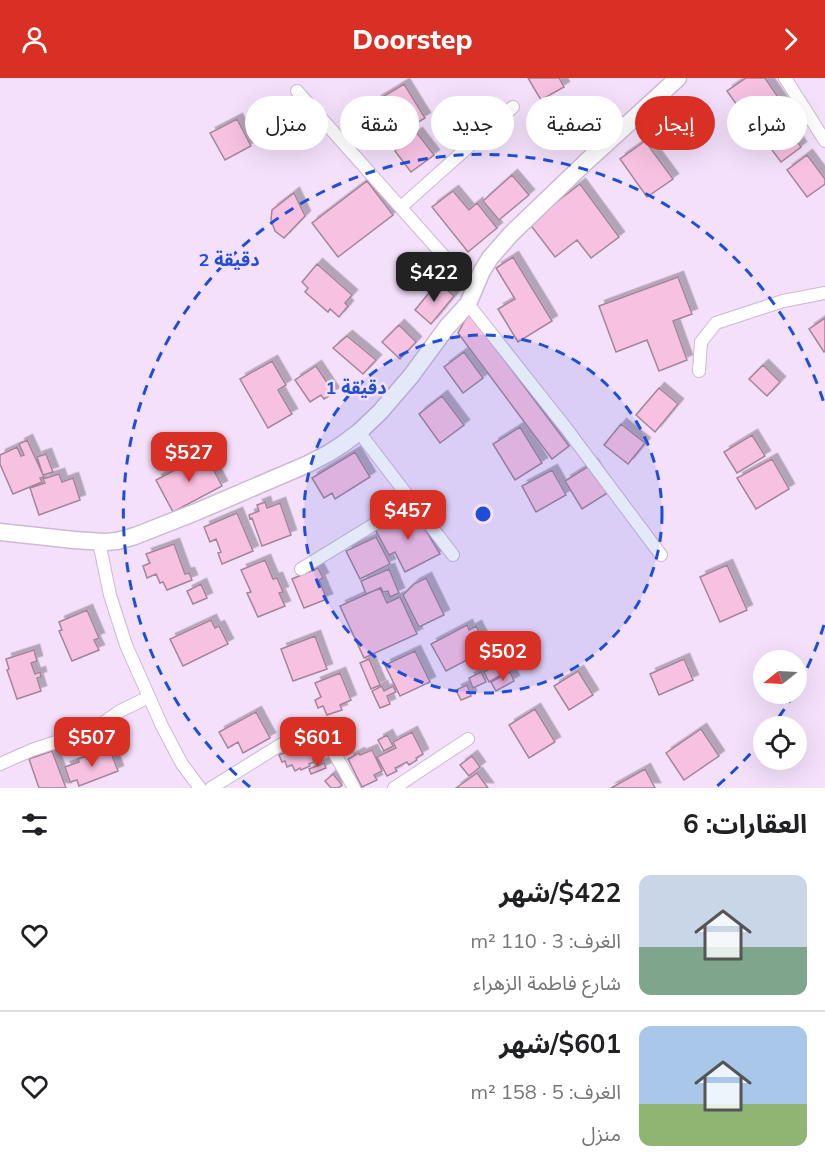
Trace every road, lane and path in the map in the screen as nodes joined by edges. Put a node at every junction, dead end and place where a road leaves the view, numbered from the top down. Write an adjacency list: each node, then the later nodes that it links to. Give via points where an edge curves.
1 (678, 78): 8 (street, via 512,234 490,258)
2 (785, 78): 4 (street)
3 (297, 91): 6 (street)
4 (825, 141)
5 (465, 150): 6 (street)
6 (401, 207): 8 (street)
7 (825, 293): 9 (street, via 783,301 716,323 701,342)
8 (471, 297): 10 (street, via 395,394); 15 (street)
9 (699, 371)
10 (359, 432): 11 (street); 13 (street, via 308,464 196,512 135,536)
11 (412, 501): 14 (street); 16 (street)
12 (0, 532): 13 (street)
13 (99, 542): 17 (street, via 126,645)
14 (453, 555)
15 (661, 555)
16 (301, 569)
17 (149, 697): 19 (street, via 89,731); 20 (street, via 182,764)
18 (468, 739): 23 (street)
19 (0, 764)
20 (200, 788)
21 (211, 788): 22 (street, via 290,739 317,729)
22 (354, 788)
23 (394, 788)

